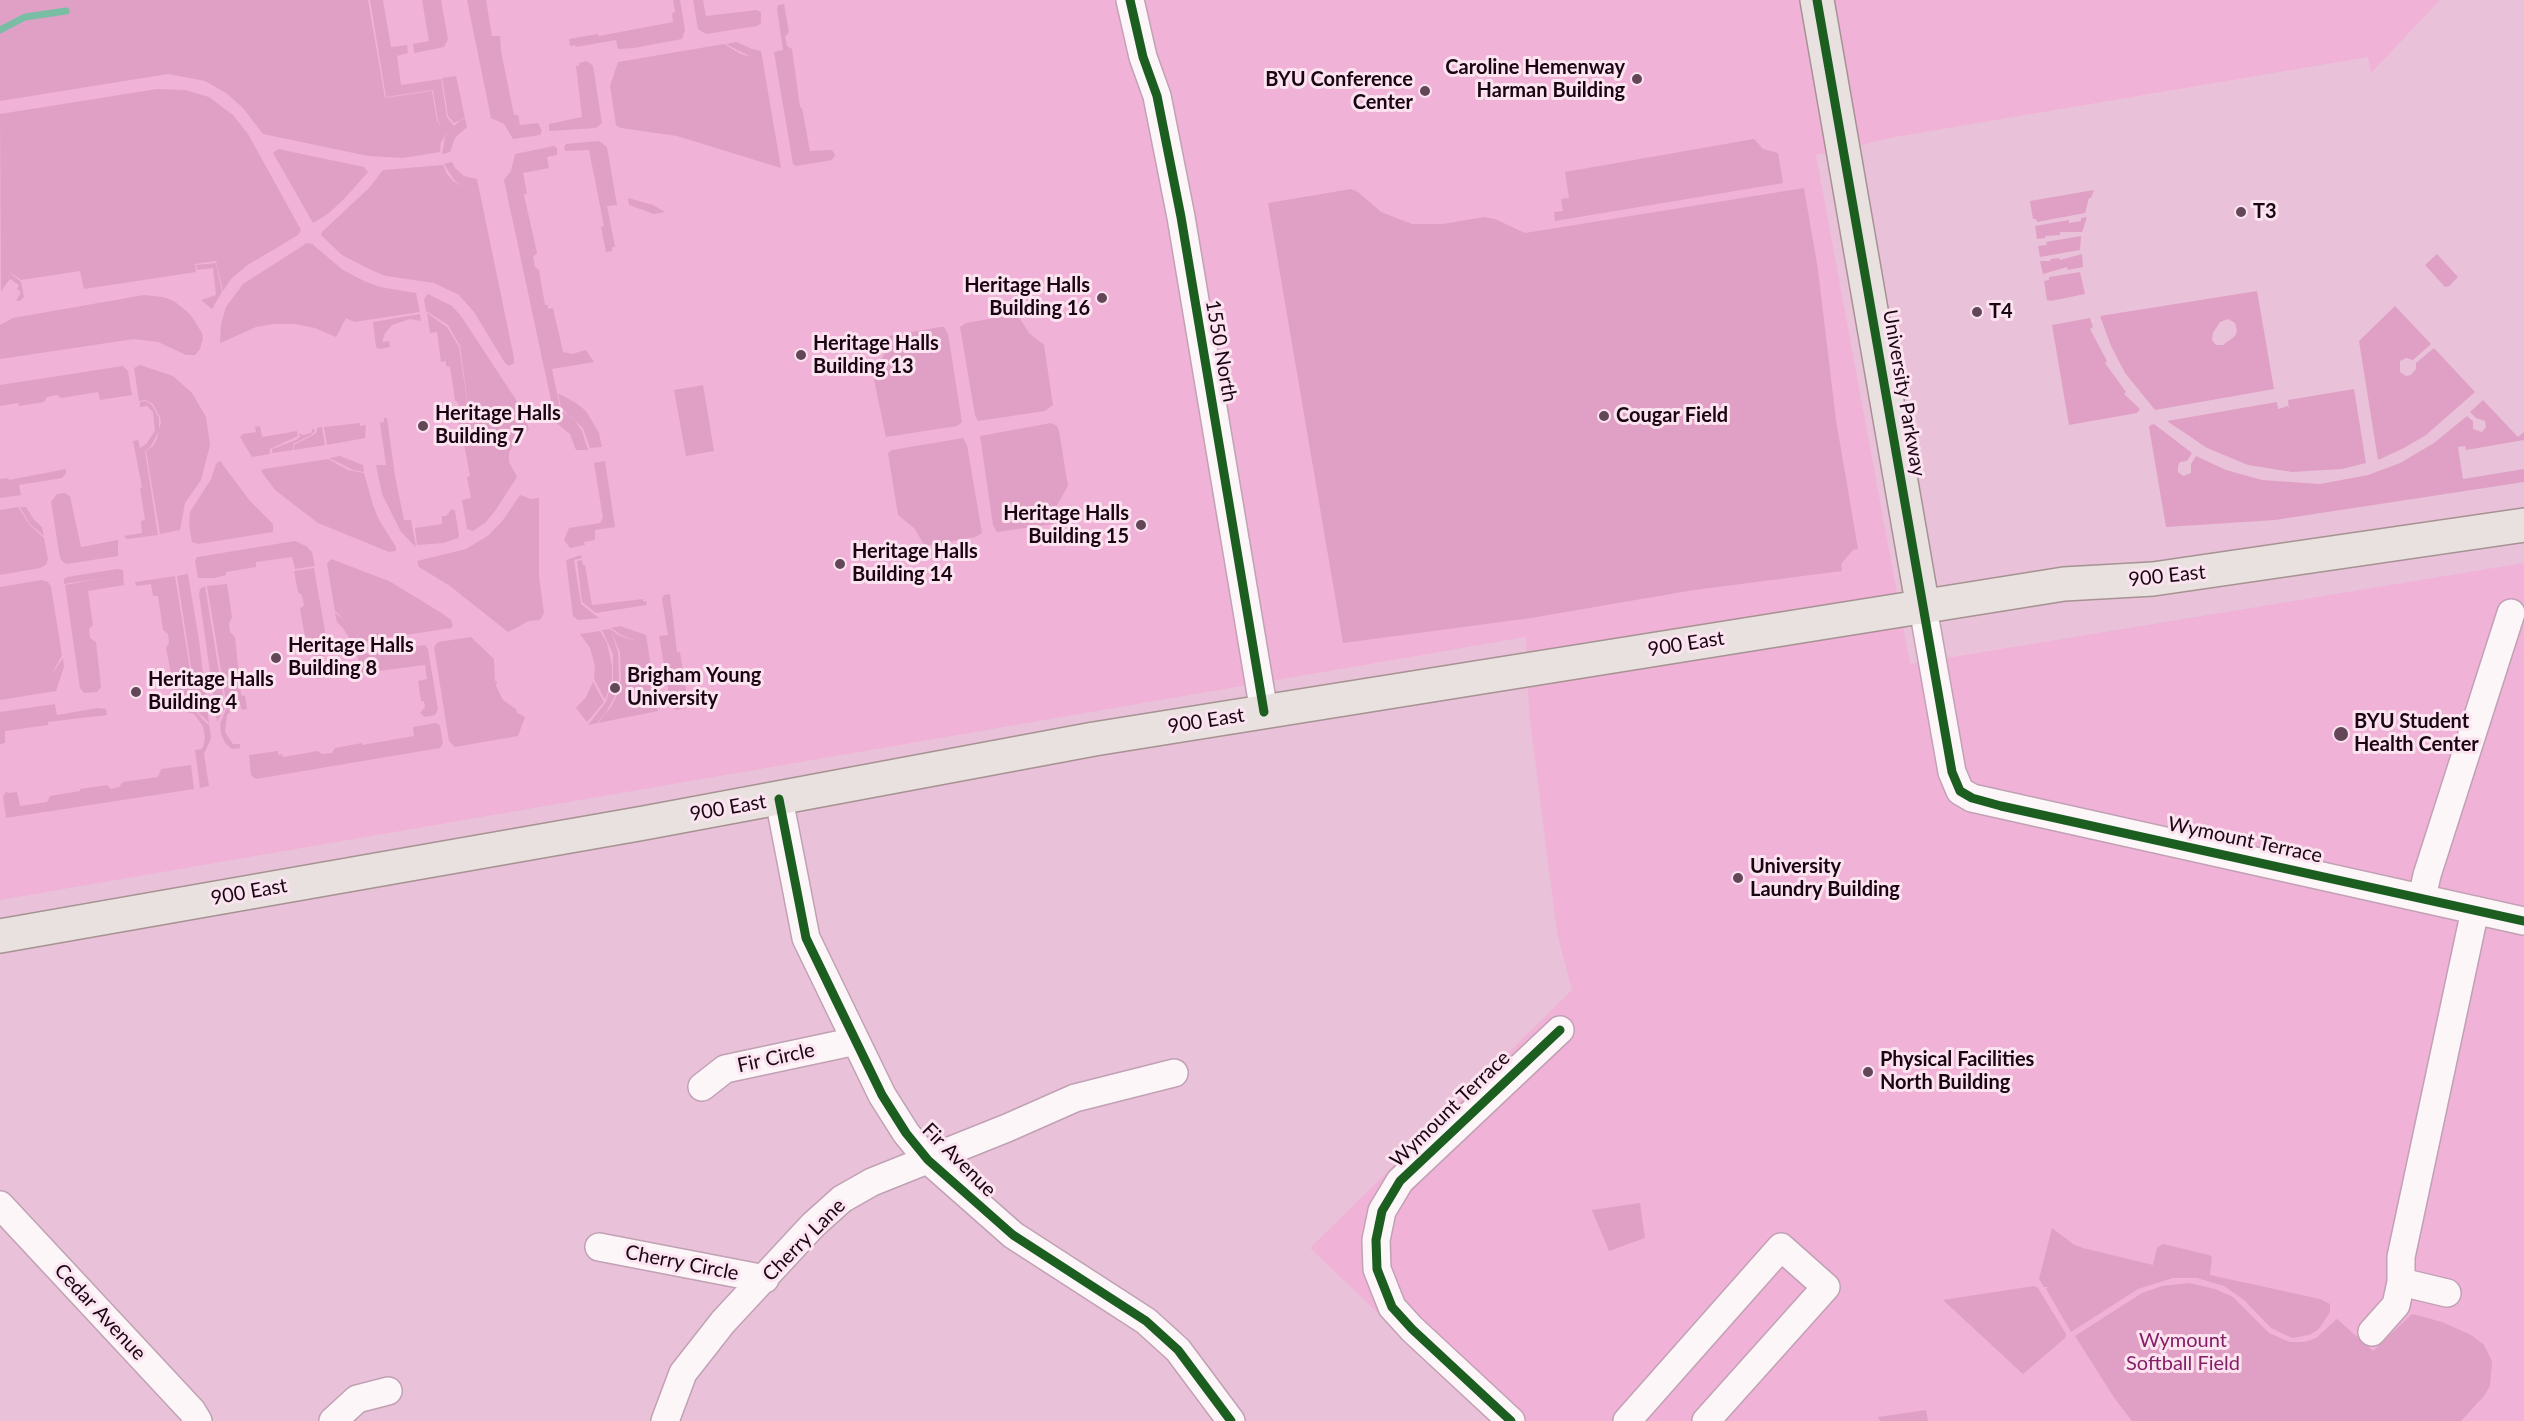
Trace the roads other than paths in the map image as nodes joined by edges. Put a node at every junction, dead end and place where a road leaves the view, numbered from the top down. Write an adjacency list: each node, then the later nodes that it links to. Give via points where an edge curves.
1 (1130, 0): 6 (street, 1550 North, via 1157,96 1180,217)
2 (1817, 0): 4 (main road, University Parkway)
3 (2524, 525): 4 (main road, 900 East, via 2153,579 2064,584)
4 (1923, 608): 6 (main road, 900 East); 7 (street, University Parkway, via 1952,772)
5 (2511, 613): 9 (street)
6 (1264, 712): 8 (main road, 900 East, via 1095,739)
7 (1960, 791): 9 (street, Wymount Terrace, via 1982,801)
8 (779, 799): 12 (main road, 900 East); 14 (street, Fir Avenue, via 806,938)
9 (2422, 898): 10 (street, Wymount Terrace)
10 (2475, 910): 11 (street, Wymount Terrace); 21 (street, via 2401,1257)
11 (2524, 921)
12 (0, 936)
13 (1560, 1030): 29 (street, Wymount Terrace, via 1400,1181 1382,1211 1376,1240 1377,1269 1392,1307)
14 (856, 1041): 16 (street, Fir Circle, via 725,1069); 17 (street, Fir Avenue, via 882,1095)
15 (1174, 1073): 17 (street, Cherry Lane, via 1075,1098)
16 (702, 1087)
17 (928, 1160): 20 (street, Cherry Lane, via 842,1198); 28 (street, Fir Avenue, via 1013,1235 1146,1321 1178,1350)
18 (0, 1205): 25 (street, Cedar Avenue)
19 (599, 1247): 20 (street, Cherry Circle)
20 (765, 1279): 27 (street, Cherry Lane, via 723,1322 683,1373)
21 (2402, 1282): 22 (street); 23 (street, via 2396,1305)
22 (2447, 1293)
23 (2372, 1332)
24 (388, 1391): 26 (street, via 357,1399)
25 (198, 1421)
26 (333, 1421)
27 (665, 1421)
28 (1231, 1421)
29 (1511, 1421)
30 (1626, 1421): 31 (street, via 1781,1247 1826,1287)
31 (1706, 1421)

